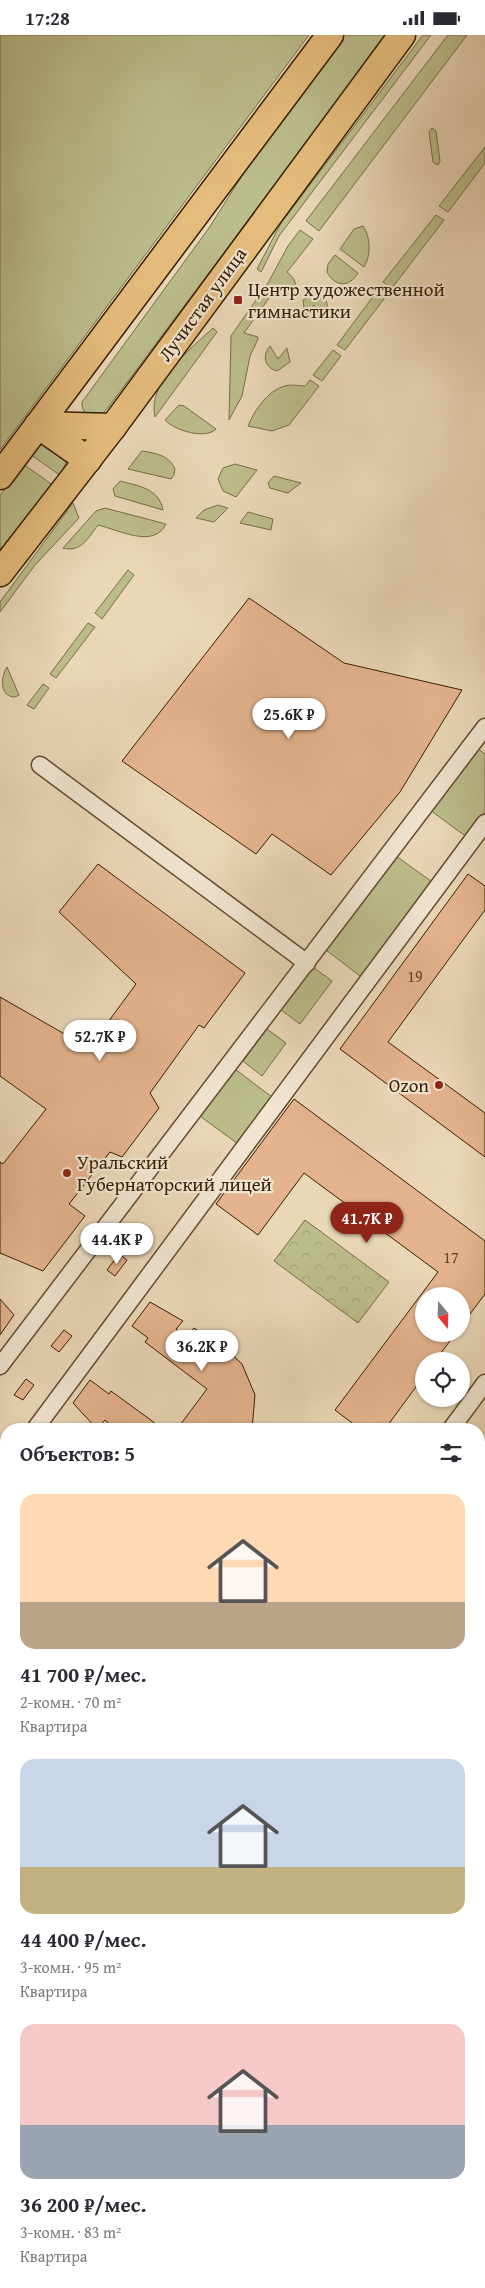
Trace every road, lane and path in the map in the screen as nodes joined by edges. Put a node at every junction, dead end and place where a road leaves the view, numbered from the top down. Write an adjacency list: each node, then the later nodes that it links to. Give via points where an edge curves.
1 (330, 35): 3 (main road)
2 (402, 35): 4 (main road, Лучистая улица)
3 (38, 425): 4 (main road); 5 (main road); 6 (main road)
4 (112, 427): 5 (main road, Лучистая улица)
5 (88, 460): 7 (main road, Лучистая улица)
6 (0, 476)
7 (0, 573)
8 (485, 727): 11 (street)
9 (40, 765): 11 (street)
10 (485, 823): 14 (street)
11 (307, 963): 12 (street)
12 (0, 1366)
13 (485, 1383): 15 (street)
14 (39, 1423)
15 (455, 1423)

